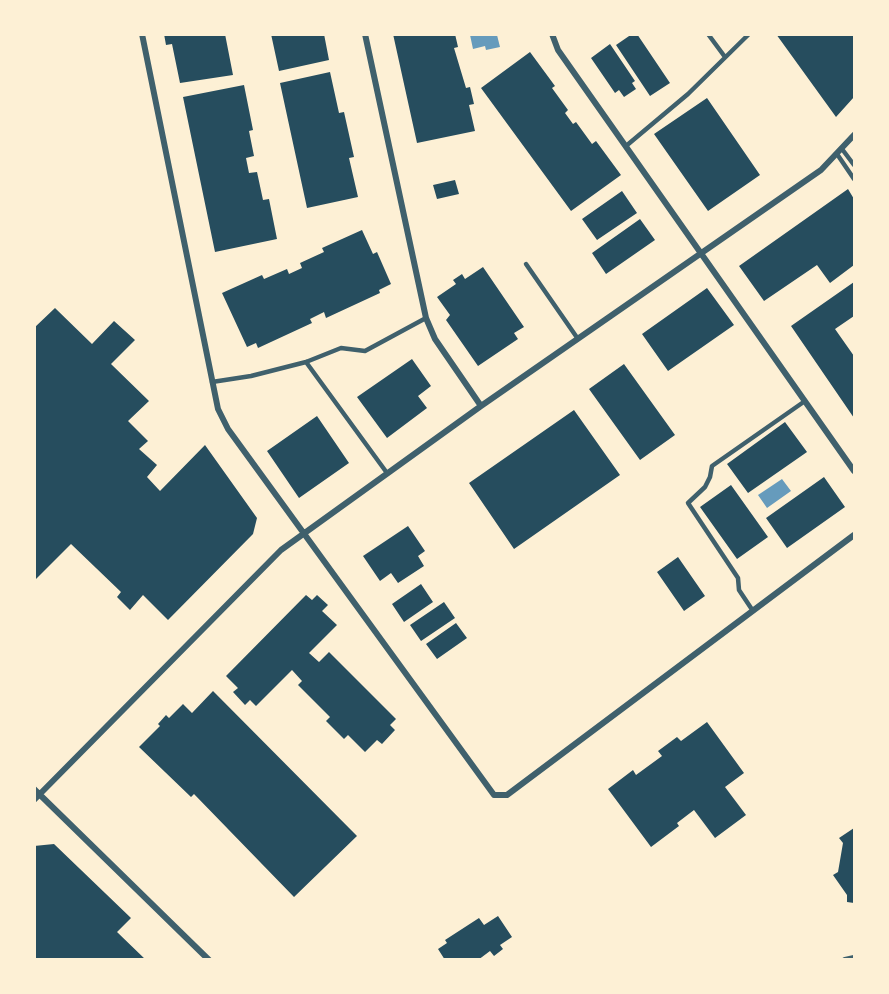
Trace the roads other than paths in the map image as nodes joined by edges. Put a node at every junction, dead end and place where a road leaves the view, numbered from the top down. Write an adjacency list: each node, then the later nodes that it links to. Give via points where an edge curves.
1 (142, 34): 17 (street)
2 (365, 34): 14 (street)
3 (552, 34): 8 (street, via 558,50)
4 (708, 34): 6 (lane)
5 (749, 34): 6 (lane)
6 (725, 57): 8 (lane)
7 (855, 135): 9 (street)
8 (626, 146): 12 (street)
9 (839, 151): 10 (lane); 11 (lane); 12 (street, via 821,170)
10 (855, 165)
11 (855, 179)
12 (701, 252): 15 (street); 18 (street)
13 (526, 264): 15 (lane)
14 (426, 318): 16 (lane, via 365,351 341,348); 19 (street, via 435,339)
15 (578, 339): 19 (street)
16 (306, 362): 17 (lane); 21 (lane)
17 (212, 382): 22 (street, via 218,409 228,429)
18 (805, 401): 20 (street); 24 (lane, via 712,466 705,487 688,503 738,578 740,590)
19 (481, 406): 21 (street)
20 (855, 471)
21 (387, 473): 22 (street)
22 (304, 533): 24 (street, via 494,795 507,795); 25 (street, via 281,550)
23 (855, 535): 24 (street)
24 (753, 611)
25 (36, 795): 27 (street)
26 (855, 958): 28 (street)
27 (209, 960)
28 (845, 960)

